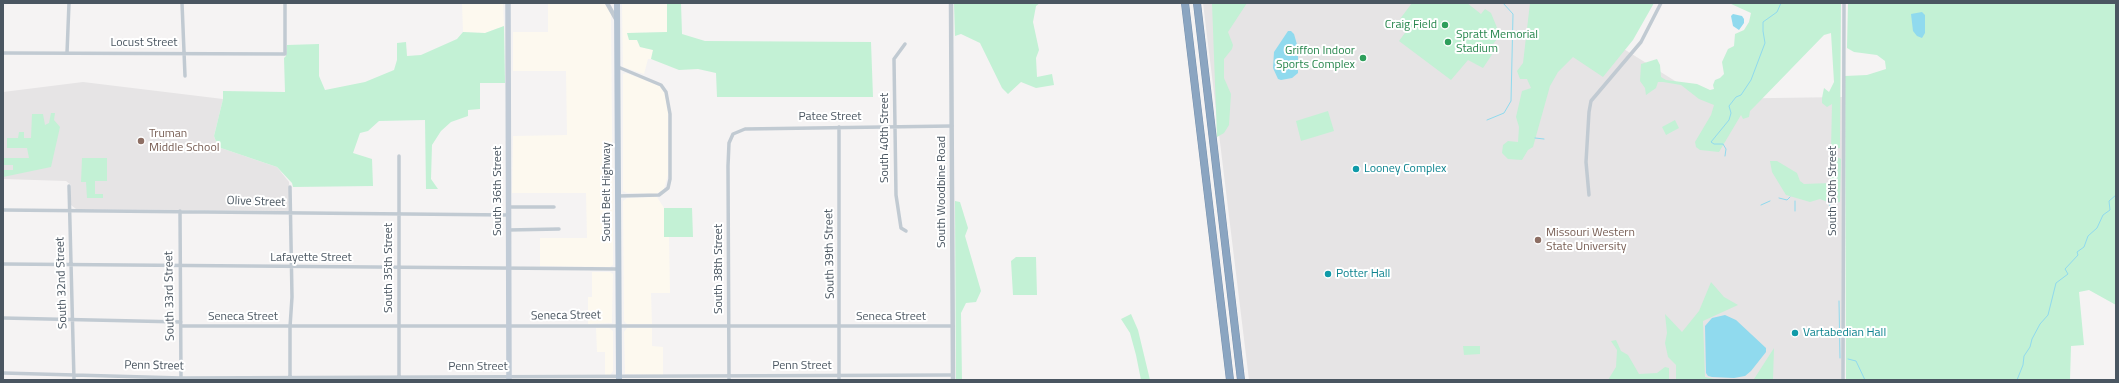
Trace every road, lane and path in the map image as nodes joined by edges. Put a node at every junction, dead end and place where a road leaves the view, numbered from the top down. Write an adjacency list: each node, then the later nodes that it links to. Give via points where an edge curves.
1 (69, 3): 15 (street)
2 (182, 3): 16 (street)
3 (285, 3): 16 (street, Locust Street, via 285,54)
4 (508, 3): 28 (main road, South 36th Street)
5 (607, 3): 12 (street, via 614,13)
6 (617, 3): 12 (main road, South Belt Highway)
7 (951, 3): 19 (street, South Woodbine Road)
8 (1185, 3): 67 (highway)
9 (1197, 3): 68 (highway)
10 (1661, 3): 26 (street, via 1641,42 1591,101 1586,162)
11 (1844, 3): 69 (street, South 50th Street)
12 (617, 24): 17 (main road, South Belt Highway)
13 (904, 44): 21 (street, South 40th Street, via 894,59)
14 (3, 53): 15 (street, Locust Street)
15 (67, 53): 16 (street, Locust Street)
16 (184, 54): 18 (street)
17 (618, 67): 27 (main road, South Belt Highway); 27 (street, via 661,85 666,92 670,114 668,188 659,195)
18 (185, 76)
19 (952, 126): 21 (street, Patee Street); 50 (street, South Woodbine Road)
20 (839, 127): 21 (street, Patee Street); 23 (street, Patee Street, via 740,130 729,141); 55 (street, South 39th Street)
21 (895, 127): 38 (street, South 40th Street, via 896,195 901,228)
22 (399, 156): 34 (street, South 35th Street)
23 (729, 157): 54 (street, South 38th Street)
24 (69, 186): 31 (street, South 32nd Street)
25 (290, 187): 33 (street)
26 (1589, 195)
27 (618, 196): 45 (main road, South Belt Highway)
28 (508, 207): 29 (street); 35 (main road, South 36th Street)
29 (554, 207)
30 (3, 210): 31 (street, Olive Street)
31 (70, 211): 32 (street, Olive Street); 40 (street, South 32nd Street)
32 (180, 211): 33 (street, Olive Street); 41 (street, South 33rd Street)
33 (291, 213): 34 (street, Olive Street); 42 (street)
34 (399, 214): 35 (street, Olive Street); 43 (street, South 35th Street)
35 (508, 215): 37 (main road, South 36th Street)
36 (559, 229): 37 (street)
37 (508, 230): 44 (main road, South 36th Street)
38 (906, 230)
39 (3, 264): 40 (street, Lafayette Street)
40 (70, 266): 41 (street, Lafayette Street); 47 (street, South 32nd Street)
41 (180, 267): 42 (street, Lafayette Street); 48 (street, South 33rd Street)
42 (292, 267): 43 (street, Lafayette Street); 51 (street)
43 (399, 268): 44 (street, Lafayette Street); 52 (street, South 35th Street)
44 (508, 268): 45 (street, Lafayette Street); 53 (main road, South 36th Street)
45 (619, 269): 49 (main road, South Belt Highway)
46 (3, 318): 47 (street, Seneca Street)
47 (72, 318): 48 (street, Seneca Street); 57 (street, South 32nd Street)
48 (181, 324): 51 (street, Seneca Street); 61 (street, South 33rd Street)
49 (619, 325): 53 (street, Seneca Street); 54 (street, Seneca Street); 65 (main road, South Belt Highway)
50 (953, 326): 55 (street, Seneca Street); 60 (street, South Woodbine Road)
51 (290, 327): 52 (street, Seneca Street); 62 (street)
52 (400, 327): 53 (street, Seneca Street); 63 (street, South 35th Street)
53 (508, 327): 64 (main road, South 36th Street)
54 (729, 327): 55 (street, Seneca Street); 58 (street, South 38th Street)
55 (840, 327): 59 (street, South 39th Street)
56 (3, 373): 57 (street, Penn Street)
57 (75, 374): 61 (street, Penn Street); 66 (street, South 32nd Street)
58 (729, 378): 59 (street, Penn Street); 65 (street, Penn Street)
59 (839, 378): 60 (street, Penn Street)
60 (953, 378)
61 (181, 379): 62 (street, Penn Street)
62 (290, 379): 63 (street, Penn Street)
63 (399, 379): 64 (street, Penn Street)
64 (509, 379): 65 (street, Penn Street)
65 (619, 379)
66 (74, 380)
67 (1230, 380)
68 (1241, 380)
69 (1843, 380)

